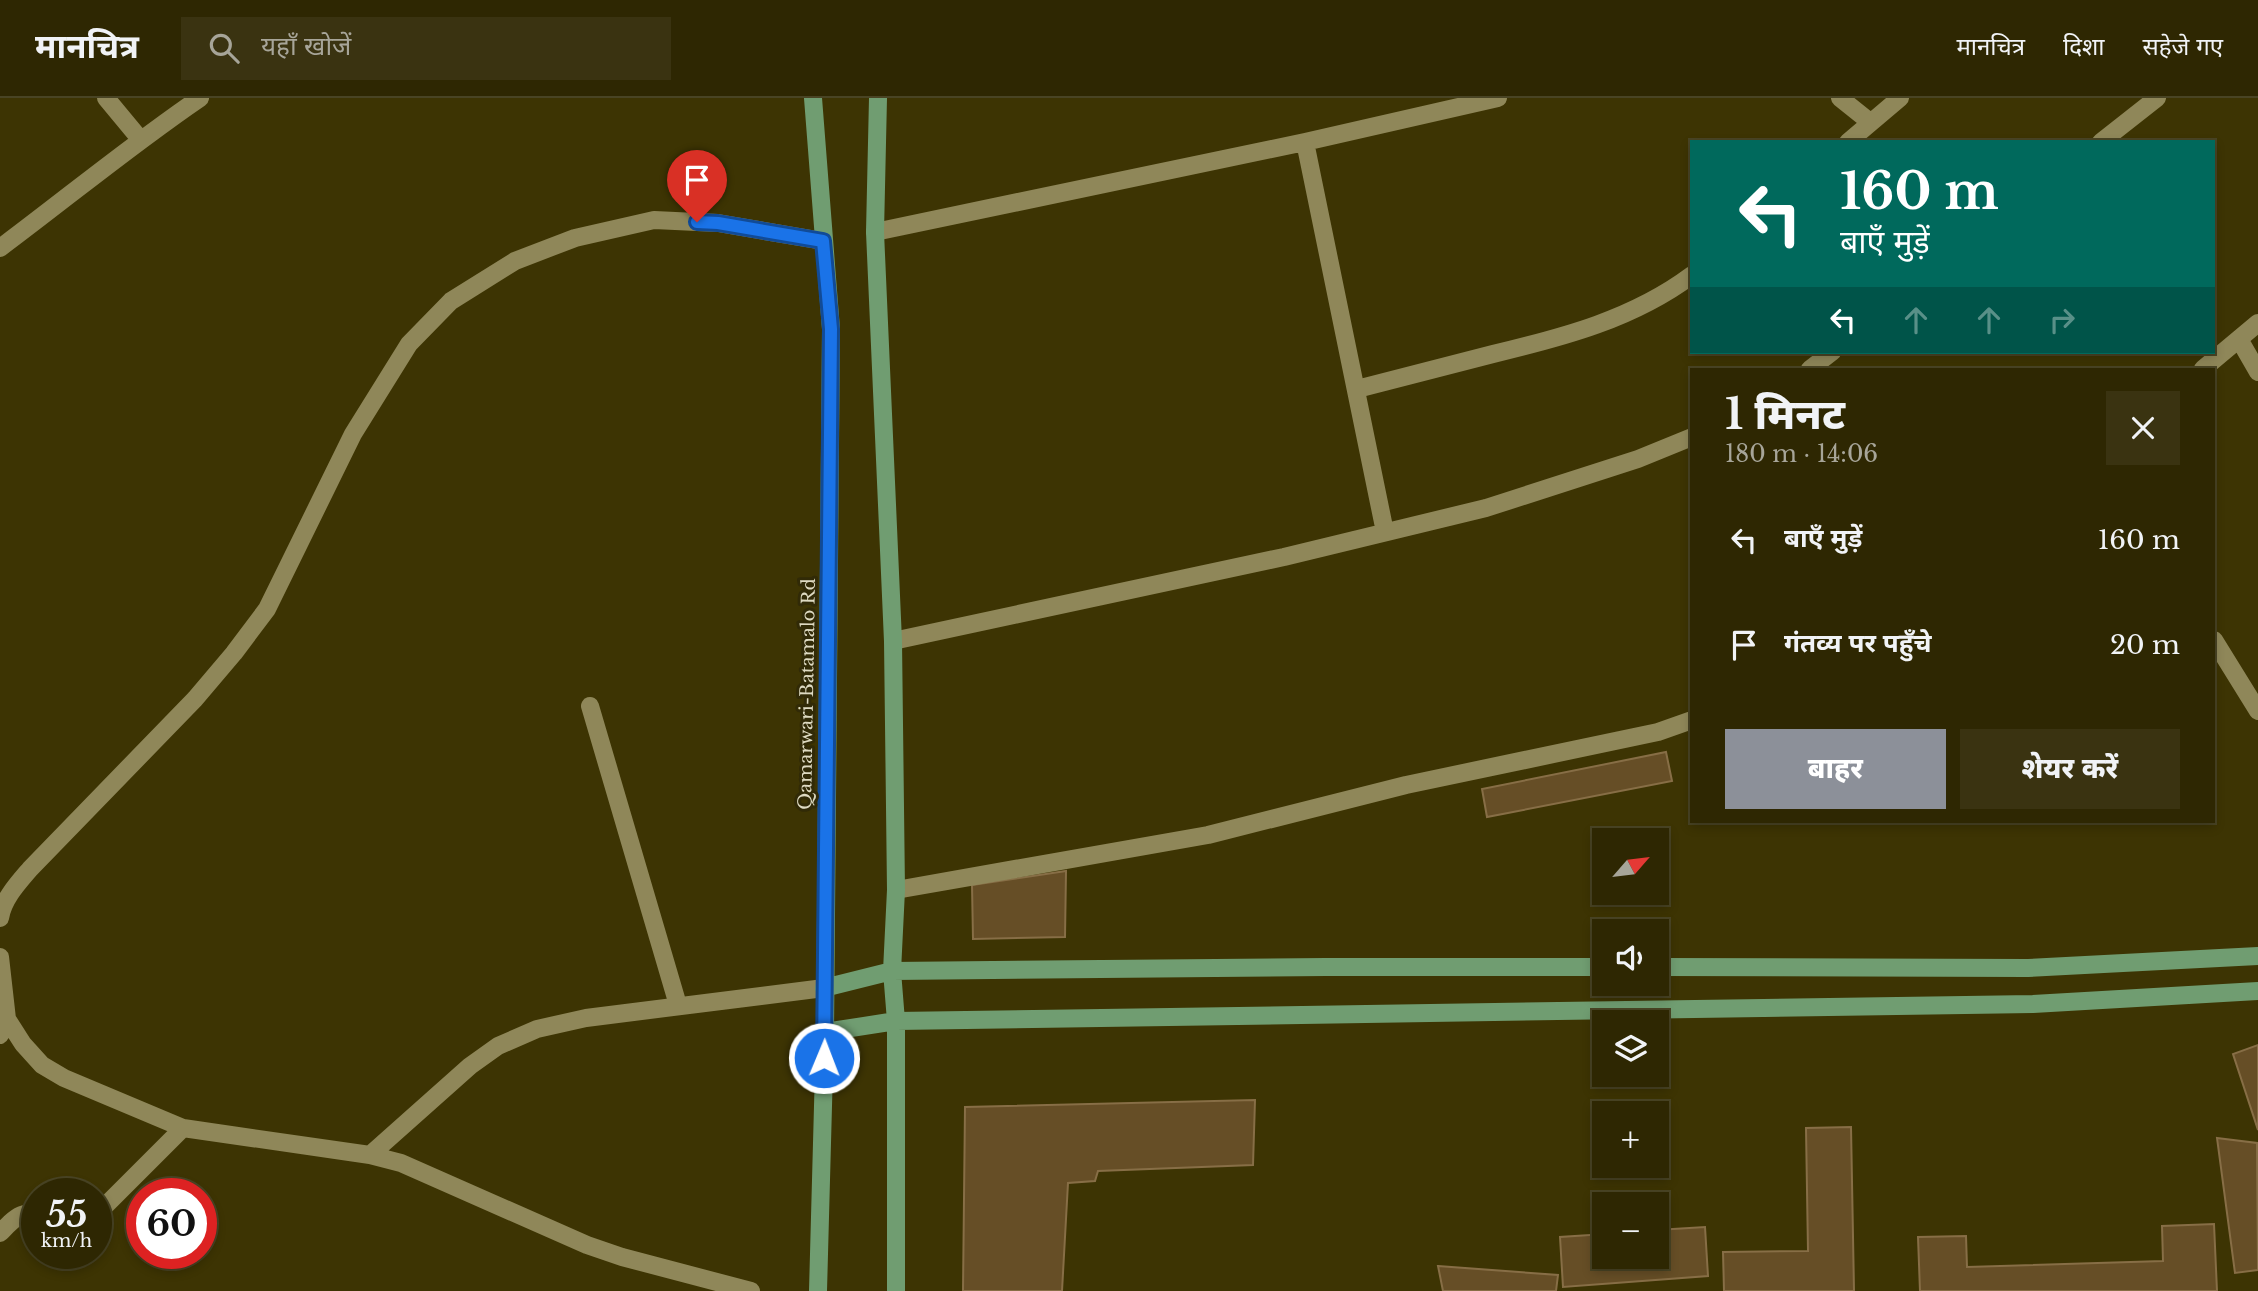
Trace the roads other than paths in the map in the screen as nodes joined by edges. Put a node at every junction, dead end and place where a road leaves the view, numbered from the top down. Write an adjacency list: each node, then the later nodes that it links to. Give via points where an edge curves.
1 (106, 98): 10 (street)
2 (200, 98): 10 (street)
3 (813, 98): 15 (main road, Qamarwari-Batamalo Rd)
4 (878, 98): 14 (main road)
5 (1498, 98): 13 (street)
6 (1840, 98): 9 (street)
7 (1900, 98): 9 (street)
8 (2157, 98): 12 (street)
9 (1870, 121): 11 (street)
10 (140, 139): 16 (street)
11 (1850, 140)
12 (2104, 140)
13 (1305, 142): 14 (street); 24 (street)
14 (875, 232): 27 (main road)
15 (823, 241): 33 (street, via 718,223 654,220 575,238 515,261 451,301 409,344 353,434 267,609 195,699 30,869 12,891); 39 (main road, Qamarwari-Batamalo Rd, via 831,329)
16 (0, 248)
17 (1690, 277): 24 (street, via 1628,314 1568,336)
18 (2258, 323): 19 (street)
19 (2239, 339): 22 (street); 23 (street)
20 (1829, 354): 21 (street)
21 (1811, 368)
22 (2204, 368)
23 (2258, 372)
24 (1357, 388): 26 (street)
25 (1690, 438): 26 (street, via 1486,508)
26 (1385, 532): 27 (street)
27 (893, 641): 32 (main road)
28 (2215, 642): 30 (street)
29 (590, 706): 41 (street)
30 (2258, 711)
31 (1690, 721): 32 (street, via 1658,732 1406,785 1208,835)
32 (897, 890): 38 (main road)
33 (0, 918)
34 (2258, 956): 37 (main road, via 2028,968)
35 (0, 957): 43 (street)
36 (1592, 967): 38 (main road)
37 (1669, 967)
38 (892, 971): 39 (main road); 42 (main road)
39 (824, 988): 41 (street); 44 (main road, Qamarwari-Batamalo Rd)
40 (2258, 991): 42 (main road, via 2033,1004)
41 (678, 1005): 46 (street, via 537,1029 498,1046)
42 (896, 1021): 44 (main road); 52 (main road)
43 (3, 1027): 45 (street, via 42,1065 64,1078)
44 (825, 1032): 51 (main road, Qamarwari-Batamalo Rd)
45 (183, 1128): 46 (street); 47 (street)
46 (370, 1155): 50 (street, via 401,1163 587,1245)
47 (112, 1199)
48 (21, 1215): 49 (street)
49 (0, 1233)
50 (751, 1291)
51 (818, 1291)
52 (896, 1291)

